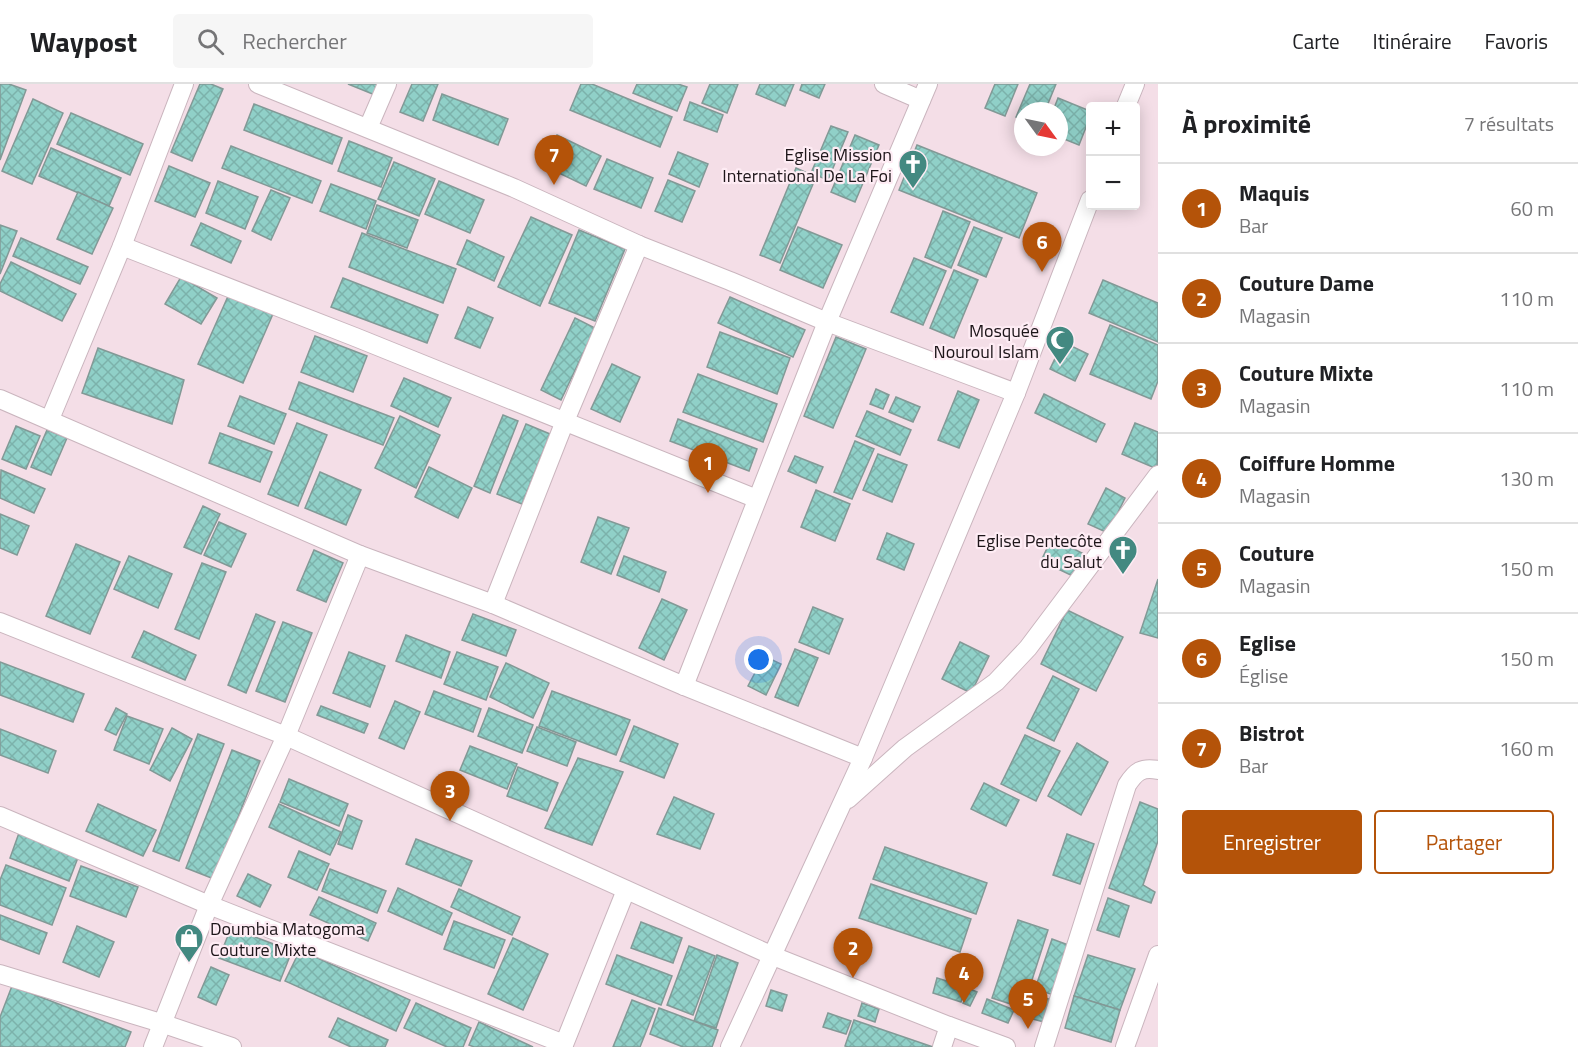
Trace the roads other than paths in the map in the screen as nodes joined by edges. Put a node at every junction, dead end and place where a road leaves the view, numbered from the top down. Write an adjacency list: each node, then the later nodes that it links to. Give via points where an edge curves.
1 (184, 84): 11 (street)
2 (258, 84): 8 (street)
3 (387, 84): 8 (street)
4 (884, 84): 6 (street)
5 (1135, 84): 7 (street)
6 (924, 92): 12 (street)
7 (1128, 102)
8 (369, 128): 10 (street)
9 (1086, 210): 13 (street)
10 (639, 245): 12 (street); 16 (street)
11 (122, 246): 15 (street); 16 (street)
12 (827, 322): 13 (street); 18 (street)
13 (1016, 393): 24 (street)
14 (0, 399): 15 (street)
15 (50, 419): 19 (street)
16 (565, 421): 18 (street); 20 (street)
17 (1158, 475): 26 (street, via 1028,648 996,682 905,748)
18 (757, 499): 22 (street)
19 (360, 555): 20 (street); 23 (street)
20 (493, 604): 22 (street)
21 (0, 622): 23 (street)
22 (684, 686): 24 (street)
23 (286, 736): 28 (street); 29 (street)
24 (863, 758): 26 (street)
25 (1158, 770): 41 (street, via 1142,769 1127,785)
26 (841, 805): 31 (street)
27 (0, 816): 29 (street)
28 (626, 890): 31 (street); 35 (street)
29 (209, 905): 33 (street); 35 (street)
30 (1158, 955): 42 (street)
31 (773, 956): 34 (street); 38 (street)
32 (0, 974): 33 (street)
33 (161, 1023): 36 (street); 37 (street)
34 (949, 1026): 39 (street); 40 (street)
35 (564, 1046)
36 (153, 1047)
37 (232, 1047)
38 (730, 1047)
39 (942, 1047)
40 (1006, 1047)
41 (1044, 1047)
42 (1125, 1047)

